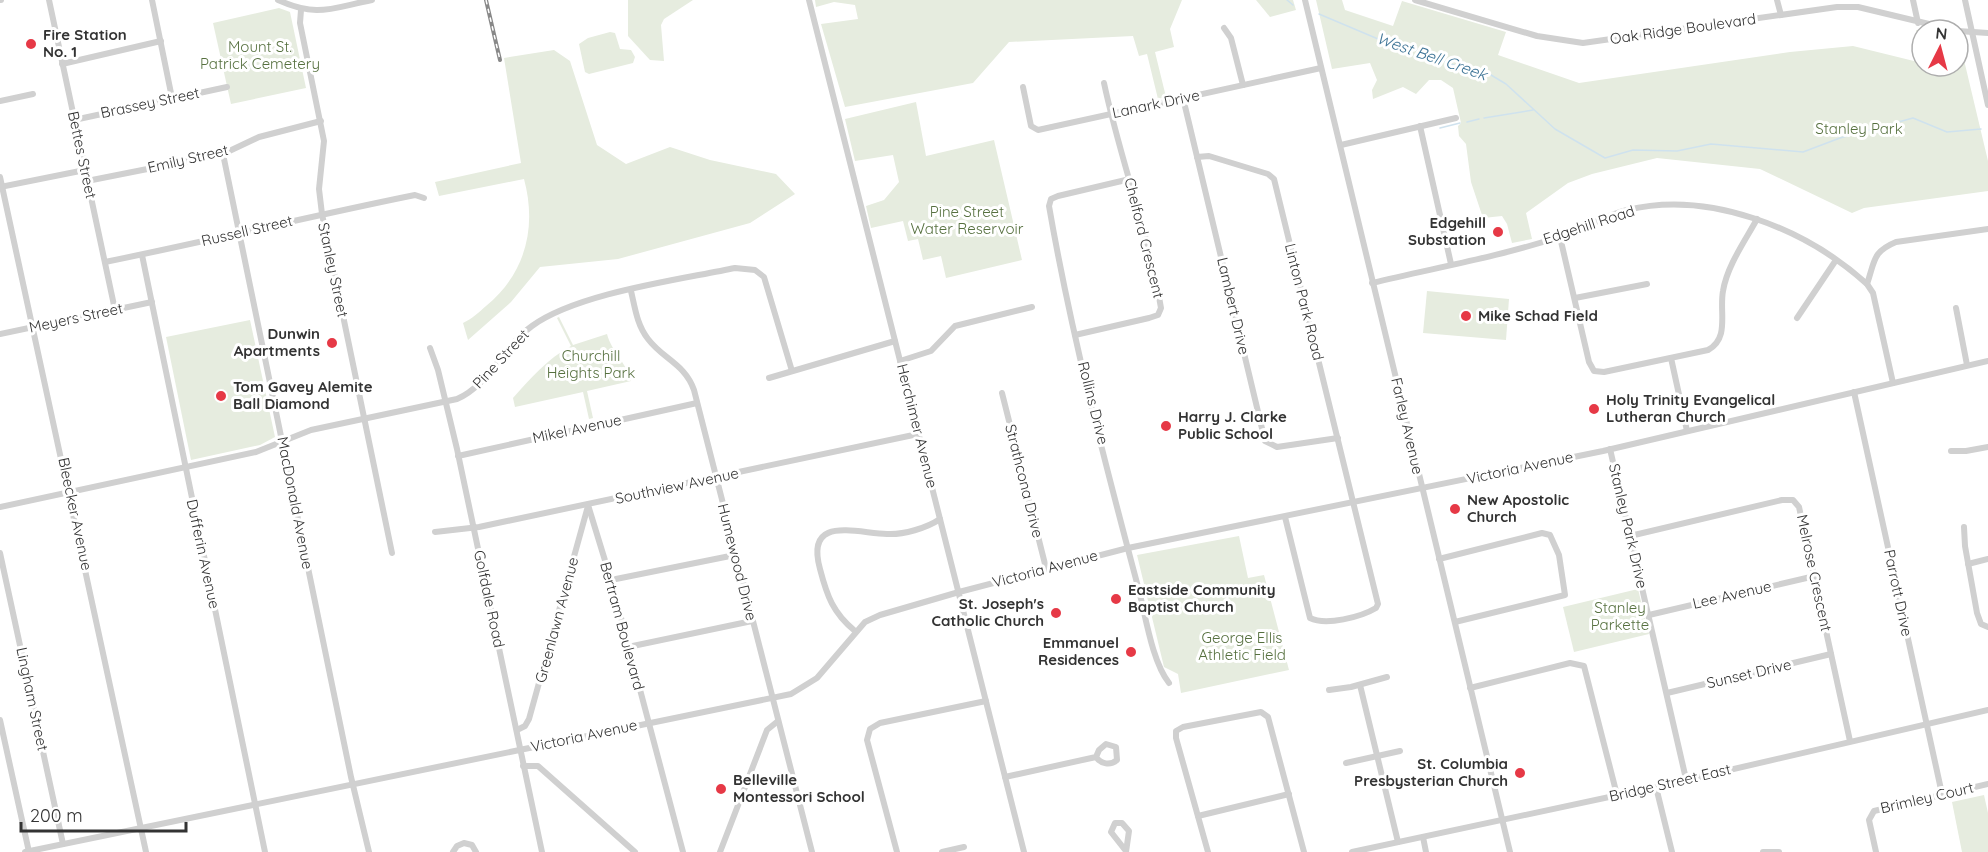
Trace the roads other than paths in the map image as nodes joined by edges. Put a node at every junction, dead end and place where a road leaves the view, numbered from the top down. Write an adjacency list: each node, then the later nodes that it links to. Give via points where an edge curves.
1 (49, 0): 19 (street, Bettes Street)
2 (152, 0): 18 (street)
3 (279, 0): 11 (street)
4 (372, 0): 11 (street, via 312,12)
5 (809, 0): 66 (street, Herchimer Avenue)
6 (1305, 0): 20 (street, Farley Avenue)
7 (1415, 0): 12 (street, Oak Ridge Boulevard, via 1537,36 1583,43)
8 (1777, 0): 12 (street)
9 (1913, 0): 13 (street)
10 (1965, 0): 16 (street)
11 (301, 10): 33 (street, Stanley Street, via 300,23)
12 (1780, 15): 14 (street, Oak Ridge Boulevard, via 1848,6)
13 (1917, 18)
14 (1910, 21)
15 (1224, 28): 22 (street, via 1231,38)
16 (1972, 33): 17 (street, Oak Ridge Boulevard); 29 (street)
17 (1988, 33)
18 (161, 40): 19 (street); 26 (street)
19 (62, 64): 32 (street, Bettes Street)
20 (1321, 68): 22 (street, Lanark Drive); 35 (street, Farley Avenue)
21 (1104, 83): 30 (street, Chelford Crescent)
22 (1243, 85): 27 (street, Lanark Drive)
23 (227, 87): 26 (street, Brassey Street)
24 (1023, 87): 30 (street, Lanark Drive, via 1034,130)
25 (33, 94): 28 (street)
26 (172, 98): 32 (street, Brassey Street)
27 (1183, 98): 30 (street, Lanark Drive); 37 (street, Lambert Drive)
28 (0, 101)
29 (1988, 105)
30 (1111, 114): 40 (street, Chelford Crescent)
31 (1456, 118): 34 (street)
32 (74, 120): 38 (street, Bettes Street)
33 (321, 121): 36 (street, Emily Street, via 259,137); 44 (street, Stanley Street)
34 (1420, 126): 35 (street); 52 (street)
35 (1341, 145): 53 (street, Farley Avenue)
36 (223, 154): 41 (street, Emily Street); 47 (street, MacDonald Avenue)
37 (1197, 157): 82 (street, Linton Park Road, via 1209,156 1274,179); 82 (street, Lambert Drive, via 1265,441 1277,447)
38 (85, 170): 41 (street, Bettes Street); 42 (street)
39 (0, 177): 42 (street, Bleecker Avenue)
40 (1130, 179): 65 (street, Rollins Drive, via 1051,199 1053,233); 65 (street, Chelford Crescent, via 1161,308 1158,315 1149,318)
41 (87, 182): 51 (street, Bettes Street)
42 (1, 187): 63 (street, Bleecker Avenue)
43 (424, 198): 44 (street, Russell Street, via 415,195)
44 (322, 214): 47 (street, Russell Street); 79 (street, Stanley Street)
45 (1757, 219): 48 (street, Edgehill Road, via 1718,207 1664,205 1611,215); 50 (street, Edgehill Road); 68 (street, via 1723,288 1722,335 1718,345)
46 (1988, 230): 55 (street, via 1896,242 1874,258)
47 (240, 235): 49 (street, Russell Street); 83 (street, MacDonald Avenue)
48 (1560, 237): 52 (street, Edgehill Road); 57 (street)
49 (142, 255): 51 (street, Russell Street); 58 (street, Dufferin Avenue)
50 (1836, 260): 55 (street, Edgehill Road); 62 (street)
51 (105, 262): 61 (street, Bettes Street)
52 (1450, 264): 53 (street, Edgehill Road)
53 (1372, 283): 90 (street, Farley Avenue)
54 (1647, 284): 57 (street)
55 (1867, 284): 74 (street, via 1873,293)
56 (631, 291): 72 (street, Pine Street, via 735,268 755,270 767,283); 77 (street, Pine Street, via 574,304 547,317 515,340 473,390); 78 (street, Humewood Drive, via 644,334 683,369)
57 (1575, 298): 68 (street, via 1594,371)
58 (152, 302): 61 (street, Meyers Street); 88 (street, Dufferin Avenue)
59 (1032, 307): 69 (street, via 955,326 931,351)
60 (1956, 308): 71 (street)
61 (115, 310): 63 (street, Meyers Street)
62 (1797, 318)
63 (34, 327): 64 (street, Meyers Street); 91 (street, Bleecker Avenue)
64 (0, 334)
65 (1075, 335): 101 (street, Rollins Drive)
66 (895, 341): 69 (street, Herchimer Avenue); 72 (street)
67 (430, 348): 77 (street, Golfdale Road)
68 (1671, 358): 80 (street)
69 (900, 361): 81 (street, Herchimer Avenue)
70 (1988, 361): 71 (street, Victoria Avenue)
71 (1967, 365): 74 (street, Victoria Avenue)
72 (792, 371): 73 (street)
73 (769, 378)
74 (1893, 383): 75 (street, Victoria Avenue)
75 (1854, 392): 80 (street, Victoria Avenue); 131 (street, Parrott Drive)
76 (1002, 393): 108 (street, Strathcona Drive)
77 (446, 402): 79 (street, Pine Street); 87 (street, Golfdale Road)
78 (697, 404): 87 (street, Mikel Avenue); 89 (street, Humewood Drive)
79 (364, 419): 83 (street, Pine Street, via 311,429); 103 (street, Stanley Street)
80 (1688, 430): 85 (street, Victoria Avenue)
81 (918, 434): 89 (street, Southview Avenue); 96 (street, Herchimer Avenue)
82 (1338, 438): 92 (street, Linton Park Road)
83 (283, 440): 88 (street, Pine Street, via 256,452); 142 (street, MacDonald Avenue)
84 (1988, 447): 86 (street)
85 (1610, 449): 90 (street, Victoria Avenue); 100 (street, Stanley Park Drive)
86 (1951, 451)
87 (458, 456): 98 (street, Golfdale Road)
88 (185, 468): 91 (street, Pine Street); 148 (street, Dufferin Avenue)
89 (715, 477): 93 (street, Southview Avenue); 104 (street, Humewood Drive)
90 (1422, 489): 92 (street, Victoria Avenue); 105 (street, Farley Avenue)
91 (70, 492): 94 (street, Pine Street); 151 (street, Bleecker Avenue)
92 (1353, 503): 95 (street, Victoria Avenue); 95 (street, Linton Park Road, via 1378,604 1371,612 1342,618 1310,618)
93 (588, 505): 98 (street, Southview Avenue); 110 (street, Bertram Boulevard); 132 (street, Greenlawn Avenue, via 529,720)
94 (0, 507)
95 (1285, 517): 101 (street, Victoria Avenue)
96 (940, 519): 111 (street, Herchimer Avenue); 116 (street, via 903,533 846,530 821,537 816,544 816,556 827,596 840,619)
97 (1964, 527): 107 (street)
98 (473, 528): 99 (street, Southview Avenue); 132 (street, Golfdale Road)
99 (435, 532)
100 (1630, 536): 109 (street, Melrose Crescent, via 1792,500 1799,507); 112 (street, Stanley Park Drive)
101 (1128, 548): 108 (street, Victoria Avenue); 120 (street, Rollins Drive, via 1159,665)
102 (0, 553): 154 (street, Lingham Street)
103 (392, 553)
104 (735, 555): 110 (street); 113 (street, Humewood Drive)
105 (1439, 559): 114 (street, Farley Avenue); 114 (street, via 1542,533 1550,535 1558,555 1565,595)
106 (1988, 559): 107 (street)
107 (1968, 564): 115 (street, via 1981,624)
108 (1046, 568): 111 (street, Victoria Avenue)
109 (1815, 576): 112 (street, Lee Avenue); 118 (street, Melrose Crescent)
110 (611, 580): 117 (street, Bertram Boulevard)
111 (958, 592): 116 (street, Victoria Avenue, via 880,615); 126 (street, Herchimer Avenue)
112 (1649, 615): 124 (street, Stanley Park Drive)
113 (752, 621): 117 (street); 125 (street, Humewood Drive)
114 (1455, 622): 122 (street, Farley Avenue)
115 (1988, 627)
116 (855, 632): 125 (street, Victoria Avenue, via 817,678 799,691)
117 (628, 647): 130 (street, Bertram Boulevard)
118 (1831, 654): 124 (street, Sunset Drive); 133 (street, Melrose Crescent)
119 (1387, 677): 121 (street)
120 (1169, 683)
121 (1360, 685): 123 (street); 136 (street)
122 (1470, 687): 147 (street, via 1580,663 1587,675); 150 (street, Farley Avenue)
123 (1329, 690)
124 (1667, 693): 141 (street, Stanley Park Drive)
125 (772, 698): 129 (street, Humewood Drive); 130 (street, Victoria Avenue)
126 (986, 701): 140 (street, Herchimer Avenue); 167 (street, via 880,723 870,729 867,740)
127 (1988, 710): 131 (street, Bridge Street East)
128 (0, 720): 156 (street)
129 (778, 721): 165 (street, via 767,730); 166 (street, Humewood Drive)
130 (648, 722): 134 (street, Victoria Avenue); 164 (street, Bertram Boulevard)
131 (1926, 724): 133 (street, Bridge Street East); 146 (street, Parrott Drive)
132 (517, 730): 134 (street, Golfdale Road)
133 (1850, 741): 141 (street, Bridge Street East)
134 (520, 749): 139 (street, Golfdale Road); 142 (street, Victoria Avenue)
135 (1400, 751): 136 (street)
136 (1376, 755): 138 (street); 153 (street)
137 (1096, 757): 140 (street)
138 (1346, 763)
139 (523, 766): 162 (street, Golfdale Road); 163 (street, via 538,766)
140 (1005, 777): 169 (street, Herchimer Avenue)
141 (1686, 779): 144 (street, Bridge Street East)
142 (352, 784): 148 (street, Victoria Avenue); 159 (street, MacDonald Avenue)
143 (1988, 784): 146 (street, Brimley Court)
144 (1656, 787): 147 (street, Bridge Street East); 175 (street)
145 (1288, 794): 149 (street); 149 (street, via 1261,712 1183,727 1176,731 1176,738); 171 (street)
146 (1942, 794): 178 (street, Brimley Court, via 1874,811 1869,820)
147 (1617, 795): 150 (street, Bridge Street East)
148 (255, 804): 151 (street, Victoria Avenue); 158 (street, Dufferin Avenue)
149 (1198, 816): 170 (street)
150 (1502, 820): 152 (street, Bridge Street East); 174 (street, Farley Avenue)
151 (141, 828): 154 (street, Victoria Avenue); 157 (street, Bleecker Avenue)
152 (1423, 837): 153 (street, Bridge Street East); 173 (street)
153 (1398, 842): 172 (street, Bridge Street East)
154 (63, 844): 156 (street, Victoria Avenue)
155 (964, 847): 168 (street)
156 (27, 852)
157 (146, 852)
158 (265, 852)
159 (369, 852)
160 (453, 852): 161 (street, via 464,843 472,845)
161 (476, 852)
162 (542, 852)
163 (635, 852)
164 (683, 852)
165 (720, 852)
166 (812, 852)
167 (897, 852)
168 (942, 852)
169 (1024, 852)
170 (1208, 852)
171 (1304, 852)
172 (1352, 852)
173 (1426, 852)
174 (1510, 852)
175 (1672, 852)
176 (1763, 852): 177 (street)
177 (1779, 852)
178 (1876, 852)

